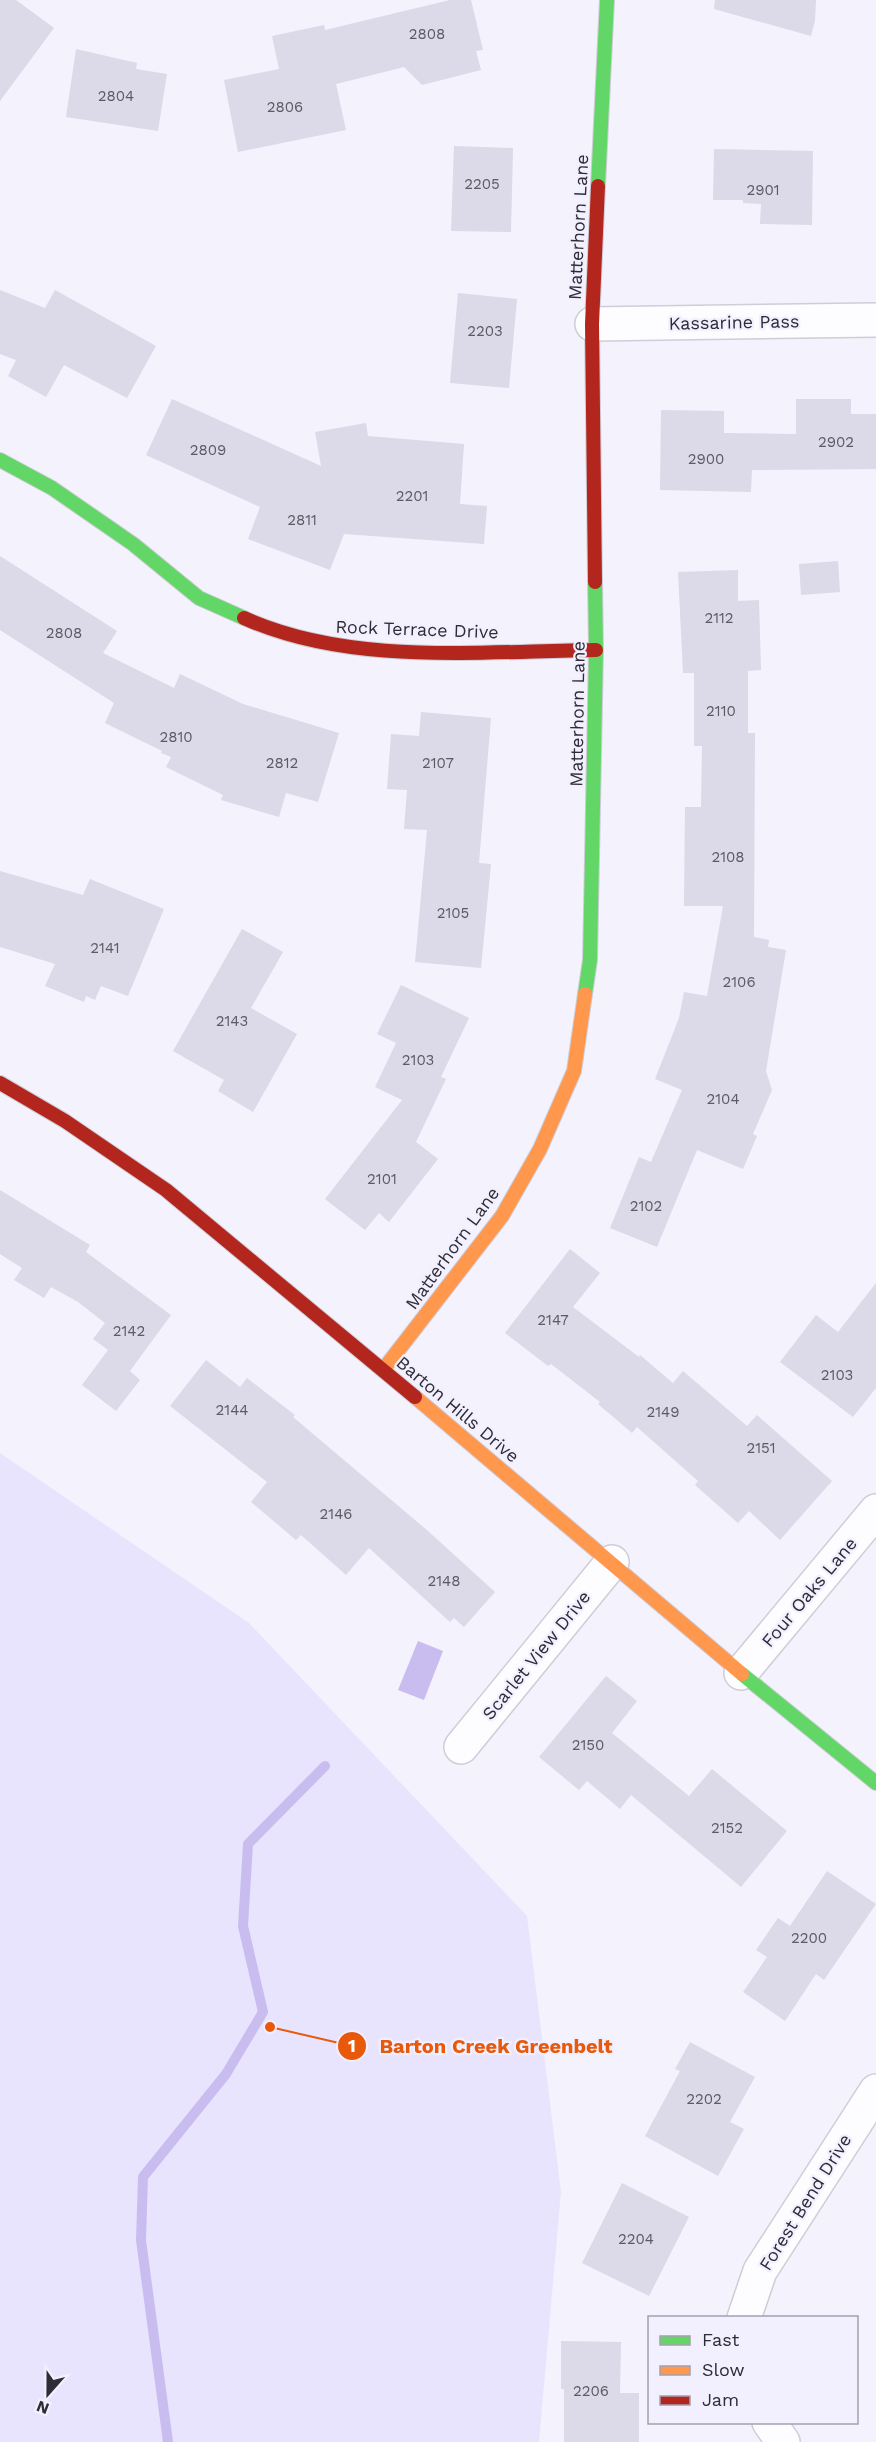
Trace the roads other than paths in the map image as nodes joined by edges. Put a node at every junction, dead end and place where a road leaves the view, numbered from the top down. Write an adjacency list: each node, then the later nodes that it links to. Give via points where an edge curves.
1 (607, 0): 3 (street, Matterhorn Lane)
2 (876, 320): 3 (street, Kassarine Pass)
3 (592, 324): 5 (street, Matterhorn Lane)
4 (0, 460): 5 (street, Rock Terrace Drive, via 52,488 133,544 199,598 259,626 333,646 427,652)
5 (596, 650): 7 (street, Matterhorn Lane, via 590,960 574,1071 540,1149 502,1216)
6 (0, 1083): 7 (street, Barton Hills Drive, via 65,1121 166,1190)
7 (383, 1370): 9 (street, Barton Hills Drive)
8 (876, 1511): 10 (street, Four Oaks Lane)
9 (612, 1562): 10 (street, Barton Hills Drive); 11 (street, Scarlet View Drive)
10 (741, 1673): 12 (street, Barton Hills Drive)
11 (461, 1747)
12 (876, 1783)
13 (876, 2091): 14 (street, Forest Bend Drive, via 760,2271)
14 (745, 2316)
15 (770, 2424): 16 (street)
16 (783, 2442)

